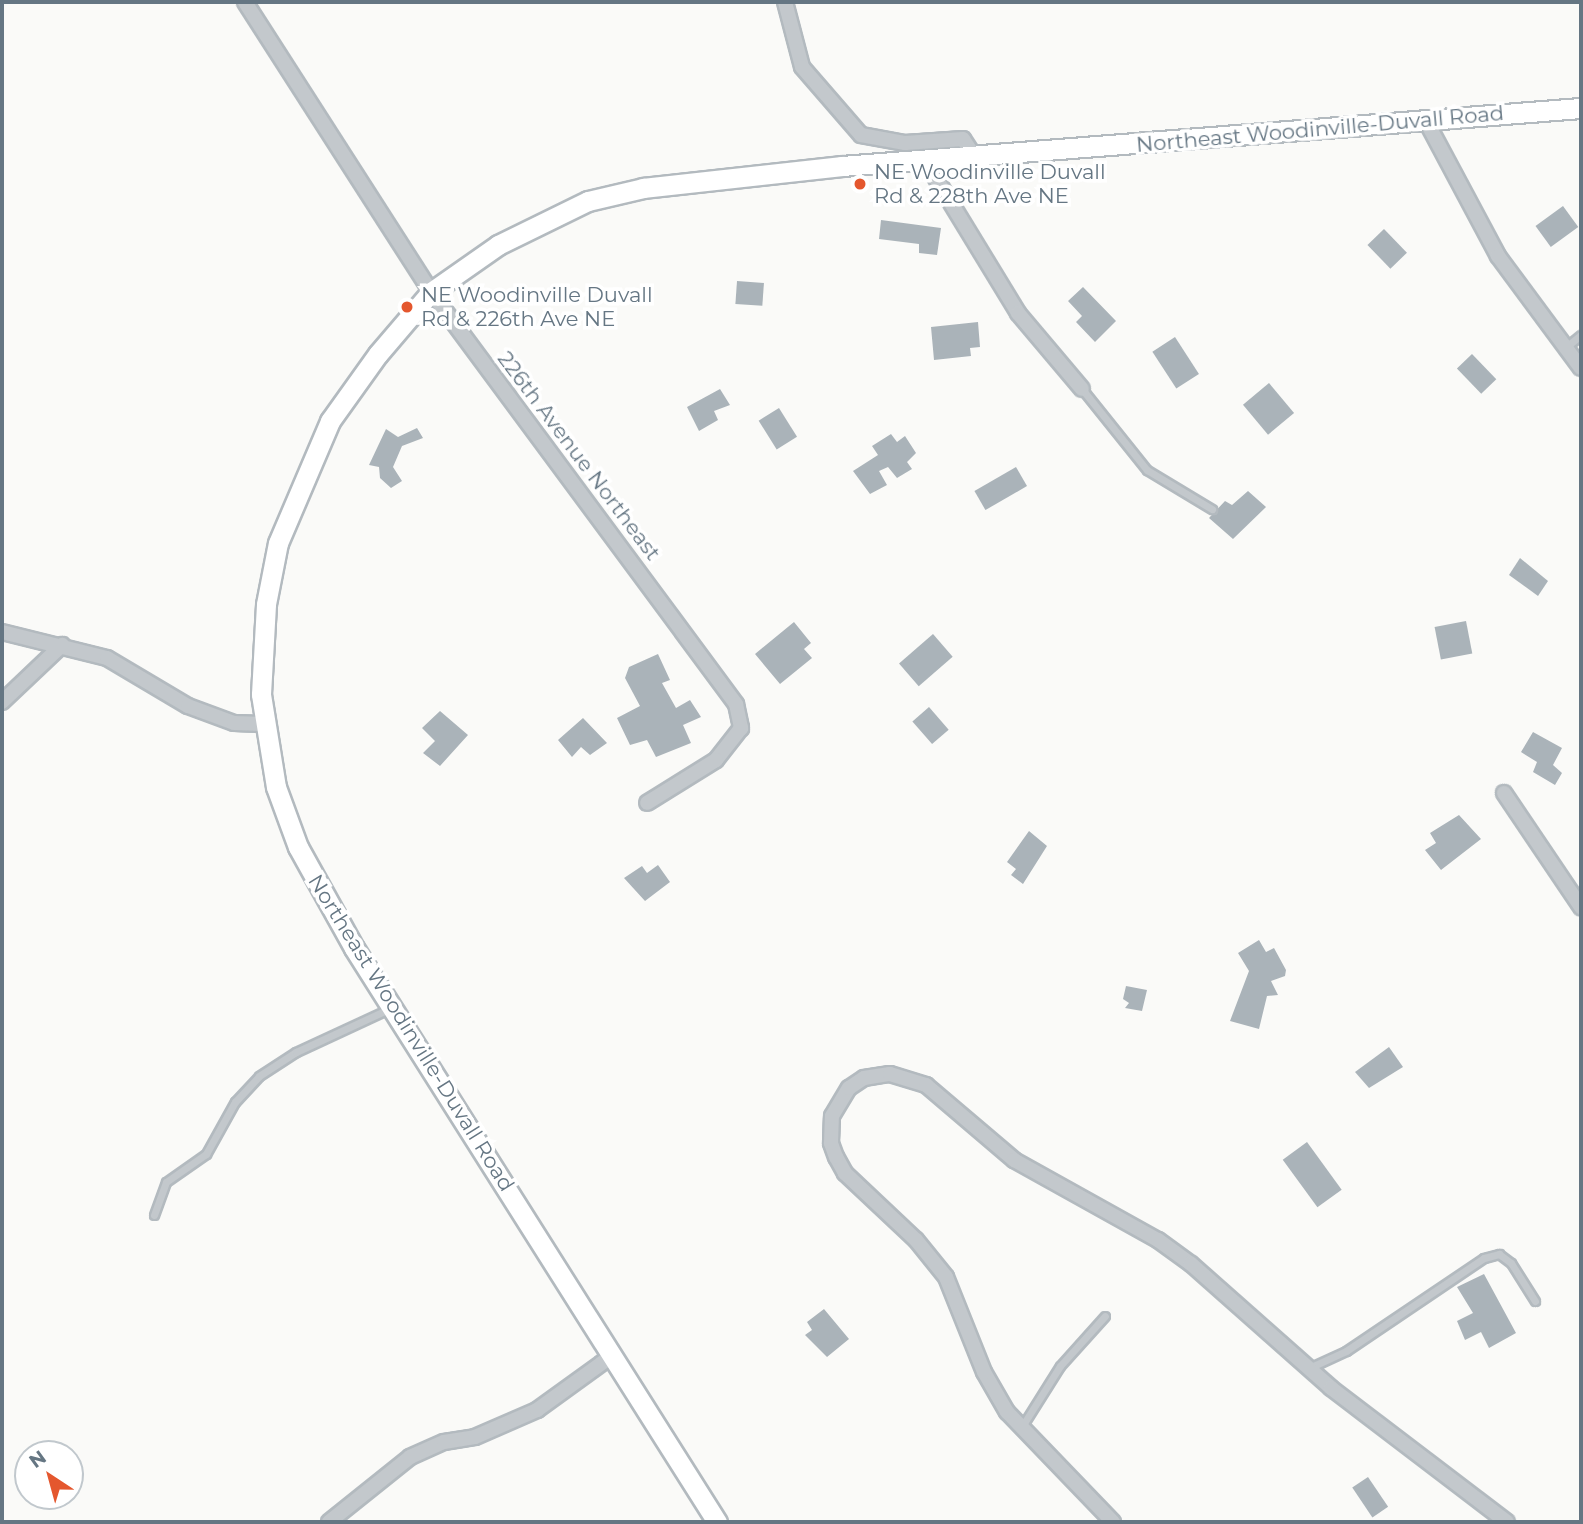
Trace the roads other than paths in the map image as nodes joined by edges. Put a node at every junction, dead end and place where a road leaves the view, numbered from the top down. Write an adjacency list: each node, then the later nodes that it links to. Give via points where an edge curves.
1 (244, 2): 7 (street, 226th Avenue Northeast)
2 (785, 2): 5 (street, via 802,67 860,135 905,143 963,139)
3 (1581, 108): 4 (main road, Northeast Woodinville-Duvall Road)
4 (1426, 121): 5 (main road, Northeast Woodinville-Duvall Road); 9 (street, via 1497,256)
5 (974, 156): 6 (main road, Northeast Woodinville-Duvall Road)
6 (926, 162): 7 (main road, Northeast Woodinville-Duvall Road, via 643,188 588,201 498,245); 11 (street, via 1018,313)
7 (431, 292): 16 (main road, Northeast Woodinville-Duvall Road, via 351,388 296,494 278,542 266,604); 18 (street, 226th Avenue Northeast, via 736,704 741,728 716,760)
8 (1581, 335): 9 (lane)
9 (1566, 347): 10 (street)
10 (1581, 368)
11 (1082, 389): 12 (lane, via 1147,470)
12 (1212, 509)
13 (2, 632): 14 (street)
14 (62, 645): 15 (street); 16 (street, via 107,658 188,706 234,723)
15 (2, 702)
16 (263, 724): 20 (main road, Northeast Woodinville-Duvall Road, via 276,787 298,847)
17 (1504, 793): 19 (street)
18 (647, 803)
19 (1581, 907)
20 (392, 1008): 21 (lane, via 296,1052 259,1076 235,1102 206,1154 166,1182); 24 (main road, Northeast Woodinville-Duvall Road)
21 (155, 1214)
22 (1535, 1301): 25 (lane, via 1511,1263 1499,1254 1484,1258 1346,1350)
23 (1105, 1316): 26 (lane, via 1060,1366)
24 (613, 1355): 27 (street, via 537,1410 475,1437 444,1442 410,1457); 28 (main road, Northeast Woodinville-Duvall Road)
25 (1308, 1368): 26 (street, via 1191,1264 1014,1160 926,1085 890,1074 864,1078 849,1088 832,1116 831,1143 836,1157 845,1173 916,1240 946,1277 994,1392); 30 (street)
26 (1021, 1429): 29 (street)
27 (329, 1522)
28 (717, 1522)
29 (1113, 1522)
30 (1507, 1522)

